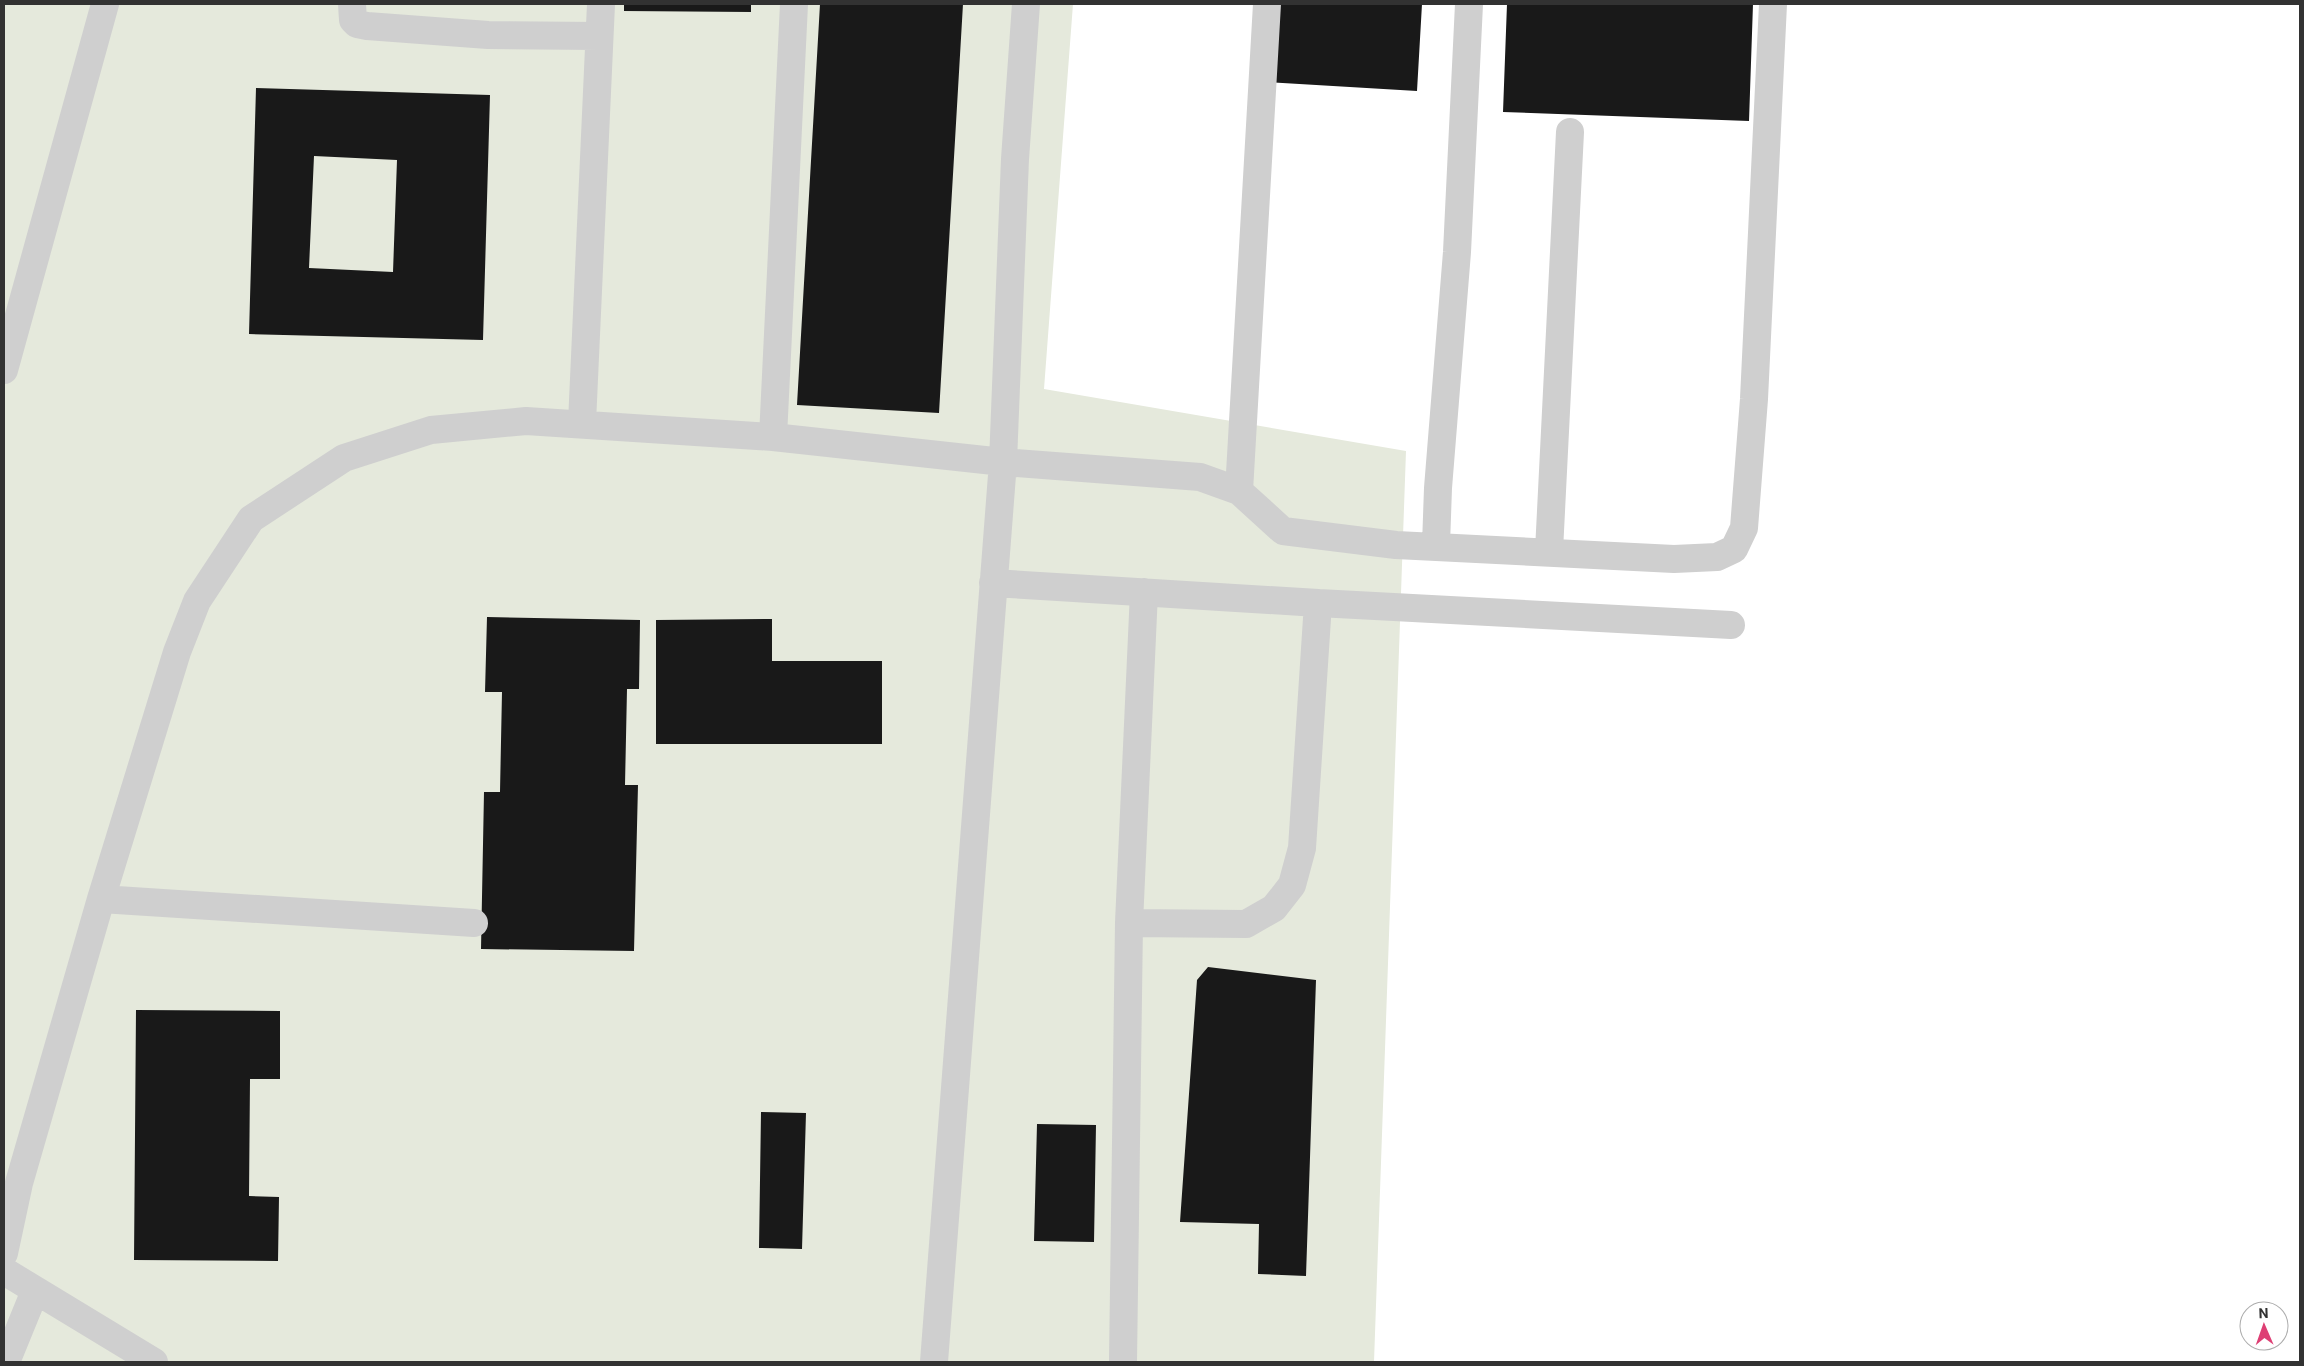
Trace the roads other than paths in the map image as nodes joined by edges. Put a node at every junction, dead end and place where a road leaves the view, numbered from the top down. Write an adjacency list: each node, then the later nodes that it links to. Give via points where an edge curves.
1 (105, 4): 11 (lane)
2 (352, 4): 9 (lane, via 353,20 367,26 488,35)
3 (601, 4): 9 (lane)
4 (794, 4): 13 (lane)
5 (1026, 4): 14 (lane, via 1015,159)
6 (1267, 4): 15 (lane)
7 (1469, 4): 16 (lane, via 1457,252)
8 (1773, 4): 17 (lane, via 1754,399 1744,528 1734,549 1717,557 1674,559)
9 (599, 36): 12 (lane)
10 (1570, 132): 17 (lane)
11 (4, 370)
12 (582, 423): 13 (lane); 22 (lane, via 526,420 431,430 344,458 251,519 197,601 177,652)
13 (773, 437): 14 (lane)
14 (1003, 462): 15 (lane, via 1176,474); 18 (lane)
15 (1238, 491): 16 (lane, via 1283,531 1396,545)
16 (1436, 545): 17 (lane)
17 (1549, 551)
18 (993, 583): 19 (lane); 30 (lane)
19 (1144, 592): 20 (lane); 24 (lane)
20 (1318, 603): 21 (lane); 24 (lane, via 1302,848 1292,885 1274,908 1246,924)
21 (1731, 625)
22 (100, 899): 23 (lane); 25 (lane, via 19,1183)
23 (474, 923)
24 (1130, 923): 31 (lane)
25 (4, 1253)
26 (4, 1272): 27 (lane)
27 (35, 1291): 28 (lane); 29 (lane)
28 (6, 1362)
29 (154, 1362)
30 (934, 1362)
31 (1123, 1362)

